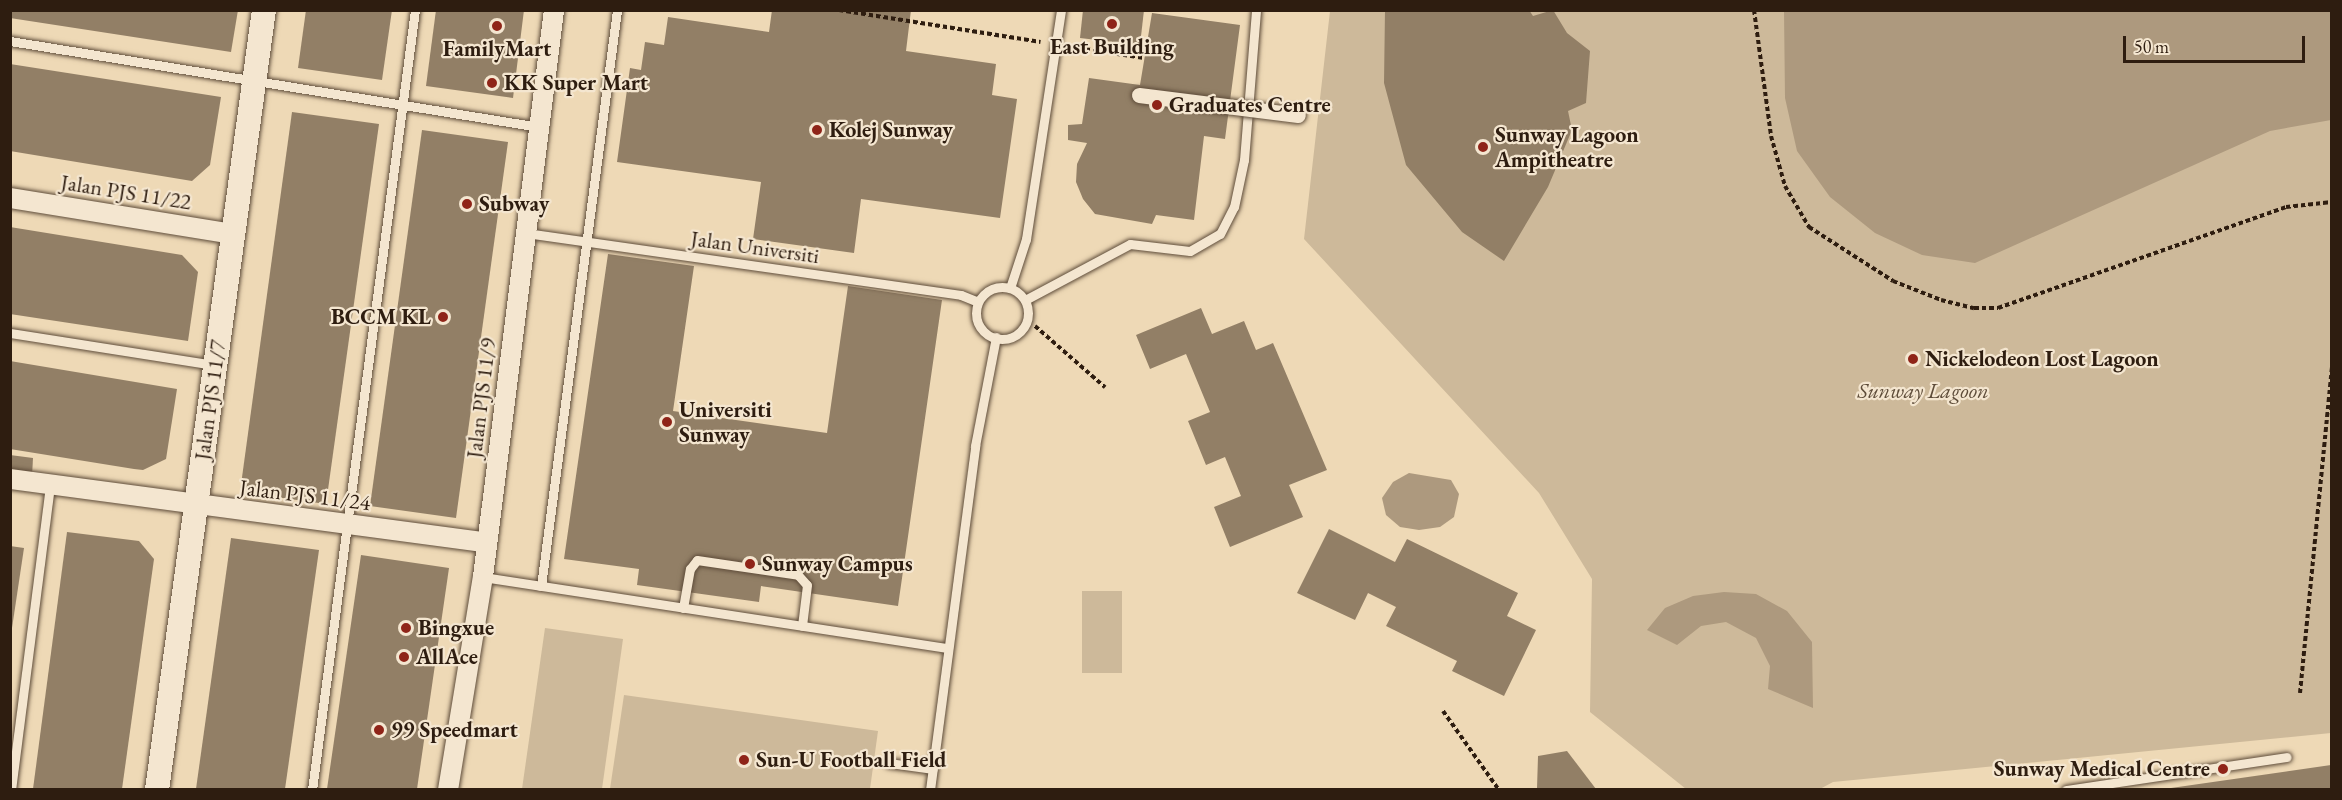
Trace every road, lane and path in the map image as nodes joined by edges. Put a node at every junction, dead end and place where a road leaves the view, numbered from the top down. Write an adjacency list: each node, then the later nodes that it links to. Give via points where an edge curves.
1 (264, 10): 11 (street, Jalan PJS 11/7)
2 (415, 10): 13 (lane)
3 (554, 10): 15 (street, Jalan PJS 11/9)
4 (617, 10): 20 (lane)
5 (839, 10): 9 (path)
6 (1061, 10): 21 (lane, via 1026,239)
7 (1256, 10): 22 (lane, via 1245,160 1234,207 1220,234 1190,251 1130,244)
8 (1754, 10): 17 (path, via 1771,136 1785,186 1809,227 1893,281 1941,300 1974,308 1998,308 2286,207)
9 (983, 33)
10 (10, 41): 11 (lane)
11 (254, 83): 13 (lane); 19 (street, Jalan PJS 11/7)
12 (1139, 95): 14 (street, bridge)
13 (402, 105): 15 (lane); 33 (lane)
14 (1298, 115)
15 (539, 127): 18 (street, Jalan PJS 11/9)
16 (10, 198): 19 (street, Jalan PJS 11/22)
17 (2331, 202)
18 (526, 233): 20 (lane, Jalan Universiti); 34 (street, Jalan PJS 11/9)
19 (233, 234): 27 (street, Jalan PJS 11/7)
20 (587, 242): 23 (lane, Jalan Universiti, via 961,295); 36 (lane)
21 (1010, 288): 22 (lane); 23 (lane, via 989,290)
22 (1025, 300): 26 (lane, via 1028,316 1021,330 1006,338)
23 (978, 302): 26 (lane, via 979,326)
24 (1035, 326): 29 (path)
25 (10, 333): 27 (lane)
26 (996, 338): 39 (lane, via 975,446)
27 (215, 365): 32 (street, Jalan PJS 11/7)
28 (2331, 368): 40 (path)
29 (1105, 387)
30 (10, 479): 31 (street, Jalan PJS 11/24)
31 (50, 484): 32 (street, Jalan PJS 11/24); 45 (lane)
32 (195, 505): 33 (street, Jalan PJS 11/24); 46 (street, Jalan PJS 11/7)
33 (348, 525): 34 (street, Jalan PJS 11/24); 47 (lane)
34 (487, 543): 35 (street, Jalan PJS 11/9)
35 (483, 577): 36 (lane); 48 (street, Jalan PJS 11/9)
36 (541, 586): 37 (lane)
37 (683, 608): 38 (lane); 38 (lane, via 690,569 697,560 798,575 807,585)
38 (802, 626): 39 (lane)
39 (948, 648): 44 (lane)
40 (2300, 693)
41 (1443, 711): 50 (path)
42 (2287, 758): 51 (lane)
43 (890, 763): 44 (lane)
44 (933, 770): 49 (lane)
45 (11, 789)
46 (157, 789)
47 (312, 789)
48 (448, 789)
49 (930, 789)
50 (1499, 789)
51 (2066, 789)

